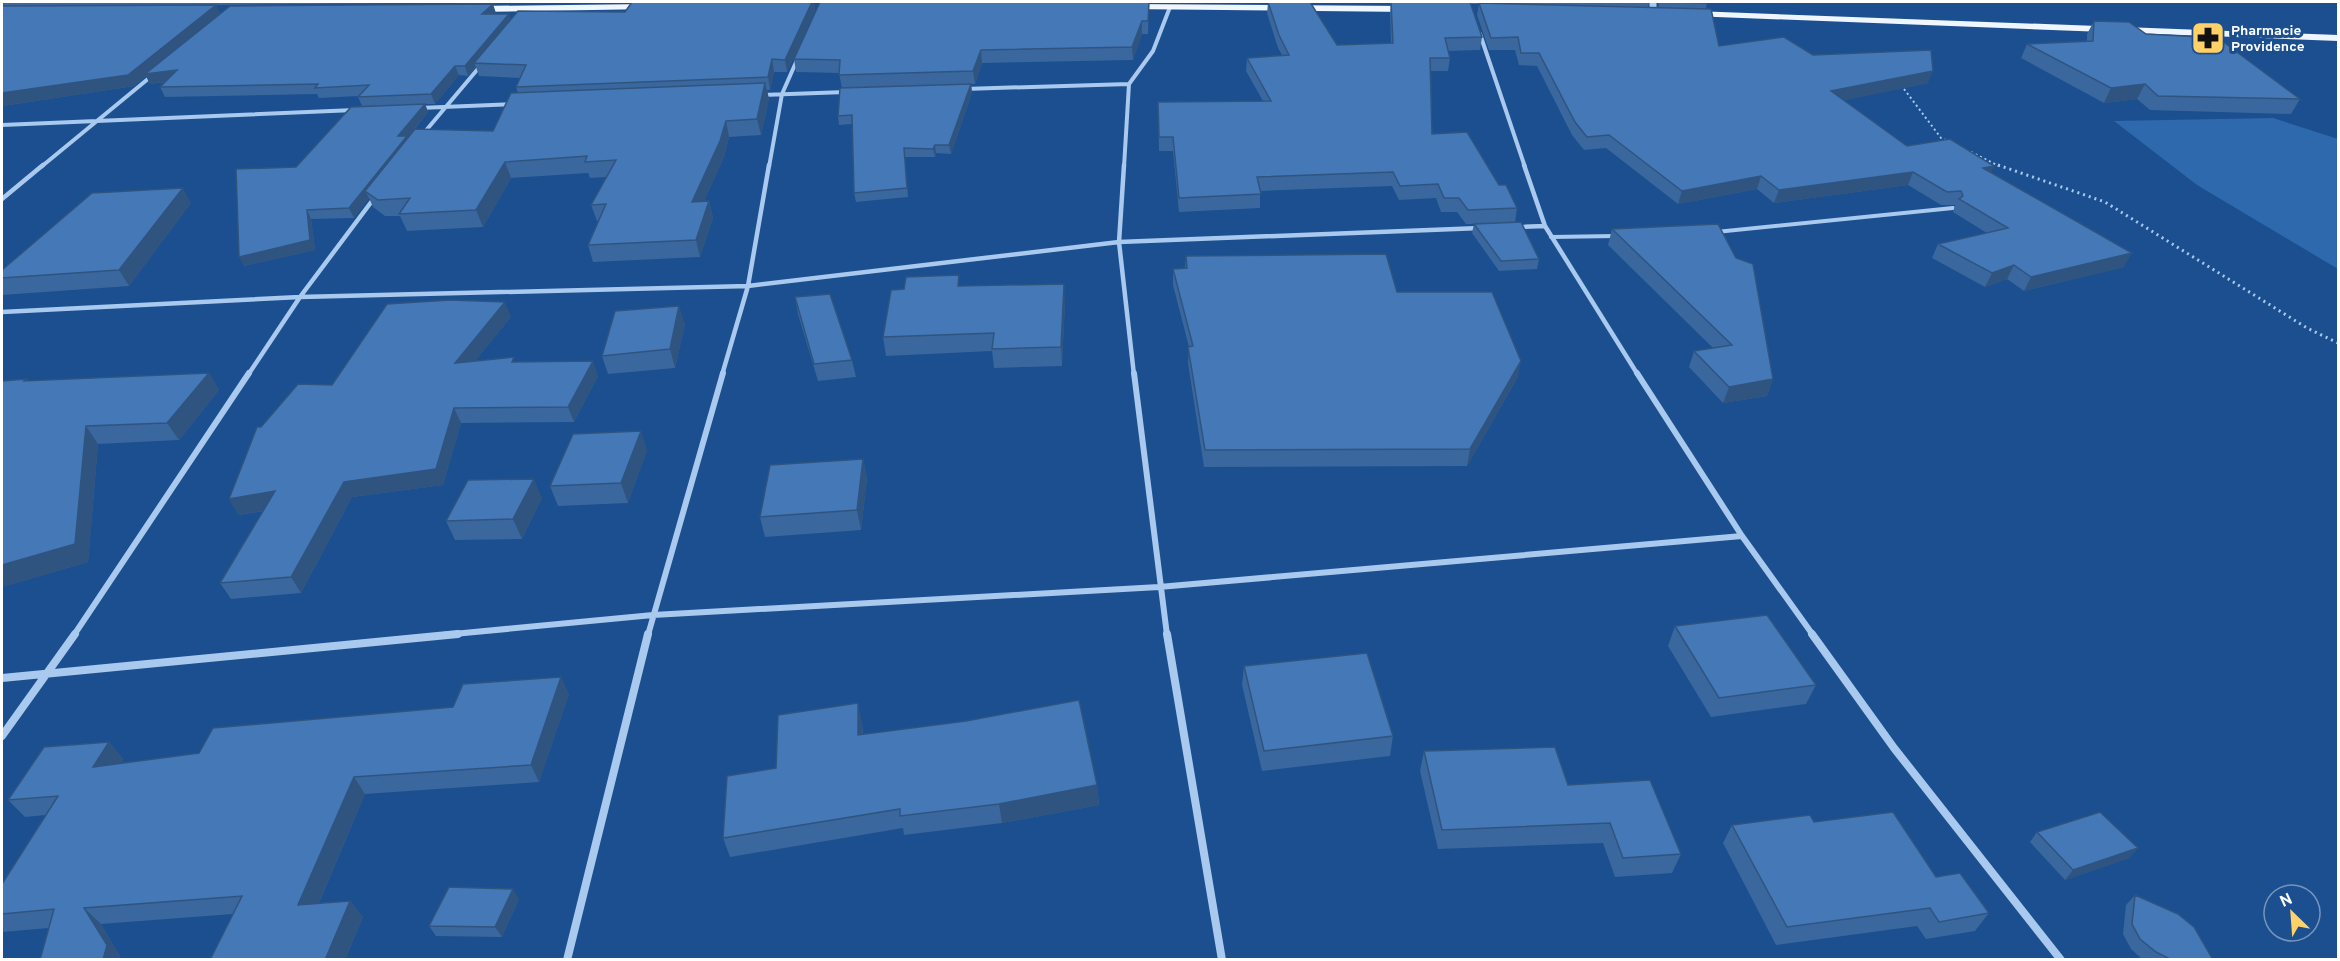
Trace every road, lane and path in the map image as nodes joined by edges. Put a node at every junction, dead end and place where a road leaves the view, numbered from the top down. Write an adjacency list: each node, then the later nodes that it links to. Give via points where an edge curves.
1 (1653, 2): 9 (street)
2 (658, 7): 6 (main road)
3 (1123, 7): 4 (main road)
4 (1170, 7): 7 (main road); 19 (street, via 1153,51)
5 (470, 9): 6 (main road)
6 (529, 9): 12 (street)
7 (1425, 9)
8 (1642, 12): 9 (main road)
9 (1653, 13): 10 (main road)
10 (1665, 13)
11 (1687, 14): 14 (main road)
12 (521, 18)
13 (1475, 21): 36 (street)
14 (2338, 38)
15 (800, 55): 22 (street)
16 (483, 62): 25 (street)
17 (160, 69): 28 (street)
18 (1894, 76): 30 (path, via 1941,138)
19 (1129, 84): 20 (street); 42 (street)
20 (962, 89)
21 (854, 92): 22 (street)
22 (782, 94): 23 (street); 43 (street)
23 (759, 95)
24 (514, 104): 25 (street)
25 (445, 106): 26 (street); 31 (street)
26 (410, 108)
27 (363, 110): 28 (street)
28 (95, 121): 29 (street); 34 (street)
29 (2, 125)
30 (1952, 143)
31 (416, 145)
32 (1962, 148): 46 (path, via 2003,168 2105,202 2307,328)
33 (379, 192): 44 (street)
34 (2, 199)
35 (1953, 208): 39 (lane)
36 (1545, 226): 37 (street); 41 (street)
37 (1509, 227)
38 (1486, 228): 42 (street)
39 (1706, 233)
40 (1623, 236): 41 (lane)
41 (1551, 237): 47 (street)
42 (1119, 242): 43 (street); 48 (street)
43 (748, 286): 44 (street); 49 (street)
44 (300, 297): 45 (street); 50 (street)
45 (2, 312)
46 (2338, 343)
47 (1742, 536): 48 (street); 55 (street, via 1893,748)
48 (1159, 587): 49 (street); 54 (street)
49 (653, 615): 50 (street); 53 (street)
50 (48, 675): 51 (street); 52 (street)
51 (2, 678)
52 (2, 736)
53 (567, 960)
54 (1222, 960)
55 (2061, 960)

